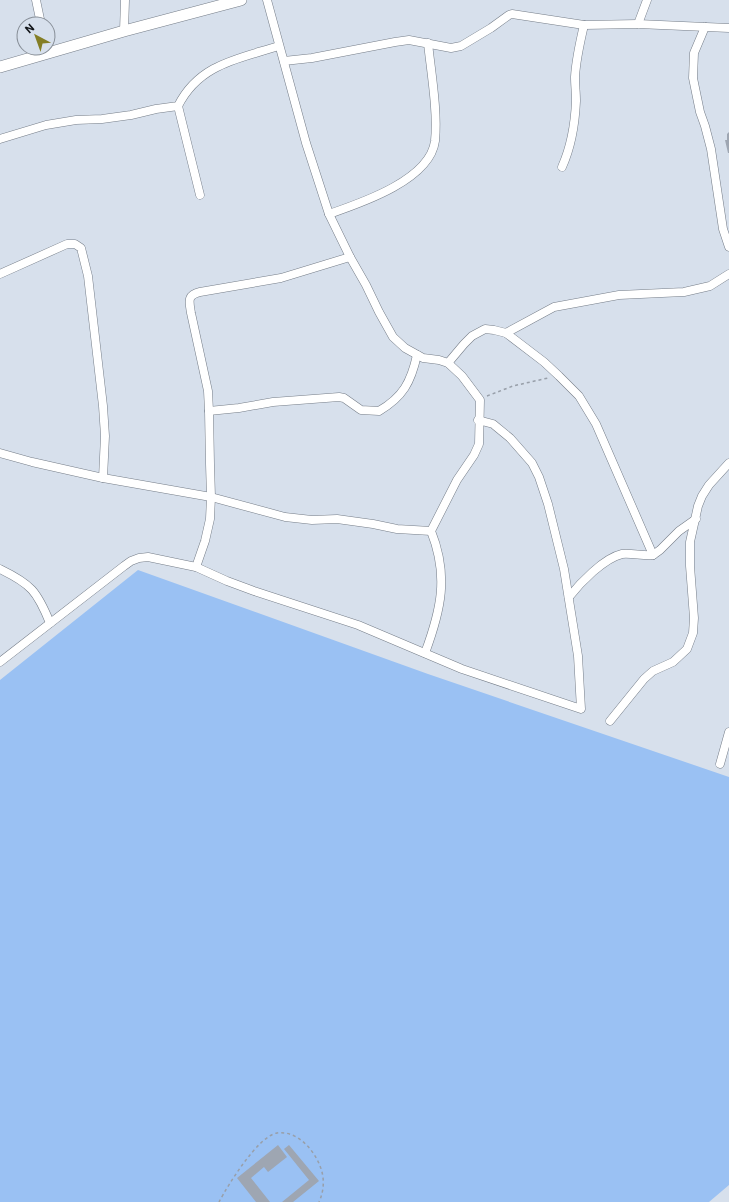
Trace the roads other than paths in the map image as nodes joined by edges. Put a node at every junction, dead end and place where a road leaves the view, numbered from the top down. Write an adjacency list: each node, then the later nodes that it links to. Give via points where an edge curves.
1 (36, 0): 7 (street)
2 (125, 0): 12 (street)
3 (241, 0): 6 (street)
4 (267, 0): 14 (street)
5 (647, 0): 8 (street)
6 (216, 3): 12 (street)
7 (39, 16)
8 (638, 24): 9 (street); 10 (street)
9 (584, 25): 13 (street, via 512,14 460,46 440,47); 21 (street, via 575,77 574,122)
10 (705, 27): 11 (street); 24 (street, via 694,53 694,78 700,112 711,149 722,223)
11 (729, 28)
12 (124, 32): 15 (street)
13 (428, 43): 17 (street, via 409,40); 23 (street, via 435,113 435,142 429,156 403,182 360,203)
14 (279, 46): 17 (street); 19 (street, via 211,69 188,88)
15 (56, 49)
16 (32, 56): 18 (street)
17 (284, 61): 23 (street, via 306,143)
18 (0, 67)
19 (178, 106): 20 (street, via 131,115 46,125); 22 (street)
20 (0, 139)
21 (562, 167)
22 (200, 194)
23 (329, 214): 25 (street)
24 (729, 247)
25 (350, 257): 29 (street, via 393,337); 31 (street, via 282,278 207,290 190,297)
26 (0, 274): 35 (street, via 67,244 75,244 81,248 88,276 103,406)
27 (729, 274): 28 (street, via 710,286 684,292 619,295 554,307)
28 (506, 333): 30 (street, via 485,329 472,336); 39 (street, via 544,362 579,396 596,424)
29 (417, 355): 30 (street); 31 (street, via 407,386 399,397 379,412 361,410 339,397 274,402)
30 (448, 363): 32 (street, via 462,376 480,400)
31 (210, 411): 36 (street)
32 (478, 420): 38 (street, via 478,444 474,455 457,480); 42 (street, via 493,424 510,438 532,463 548,504)
33 (0, 453): 35 (street)
34 (729, 463): 37 (street, via 702,496)
35 (103, 478): 36 (street)
36 (212, 497): 38 (street, via 285,517 337,519 397,529); 40 (street, via 210,519)
37 (696, 519): 39 (street); 46 (street, via 690,542 693,633 687,649 673,662 653,671 644,679)
38 (431, 531): 44 (street, via 440,558 442,576 440,603)
39 (653, 555): 42 (street, via 622,554 609,559 579,584)
40 (196, 567): 43 (street, via 148,558 131,561); 44 (street, via 254,591 358,624)
41 (0, 569): 43 (street, via 32,588 43,604)
42 (569, 597): 44 (street, via 578,656 581,709 462,669)
43 (50, 624): 45 (street)
44 (425, 653)
45 (0, 662)
46 (610, 721)
47 (729, 732): 48 (street)
48 (720, 764)

